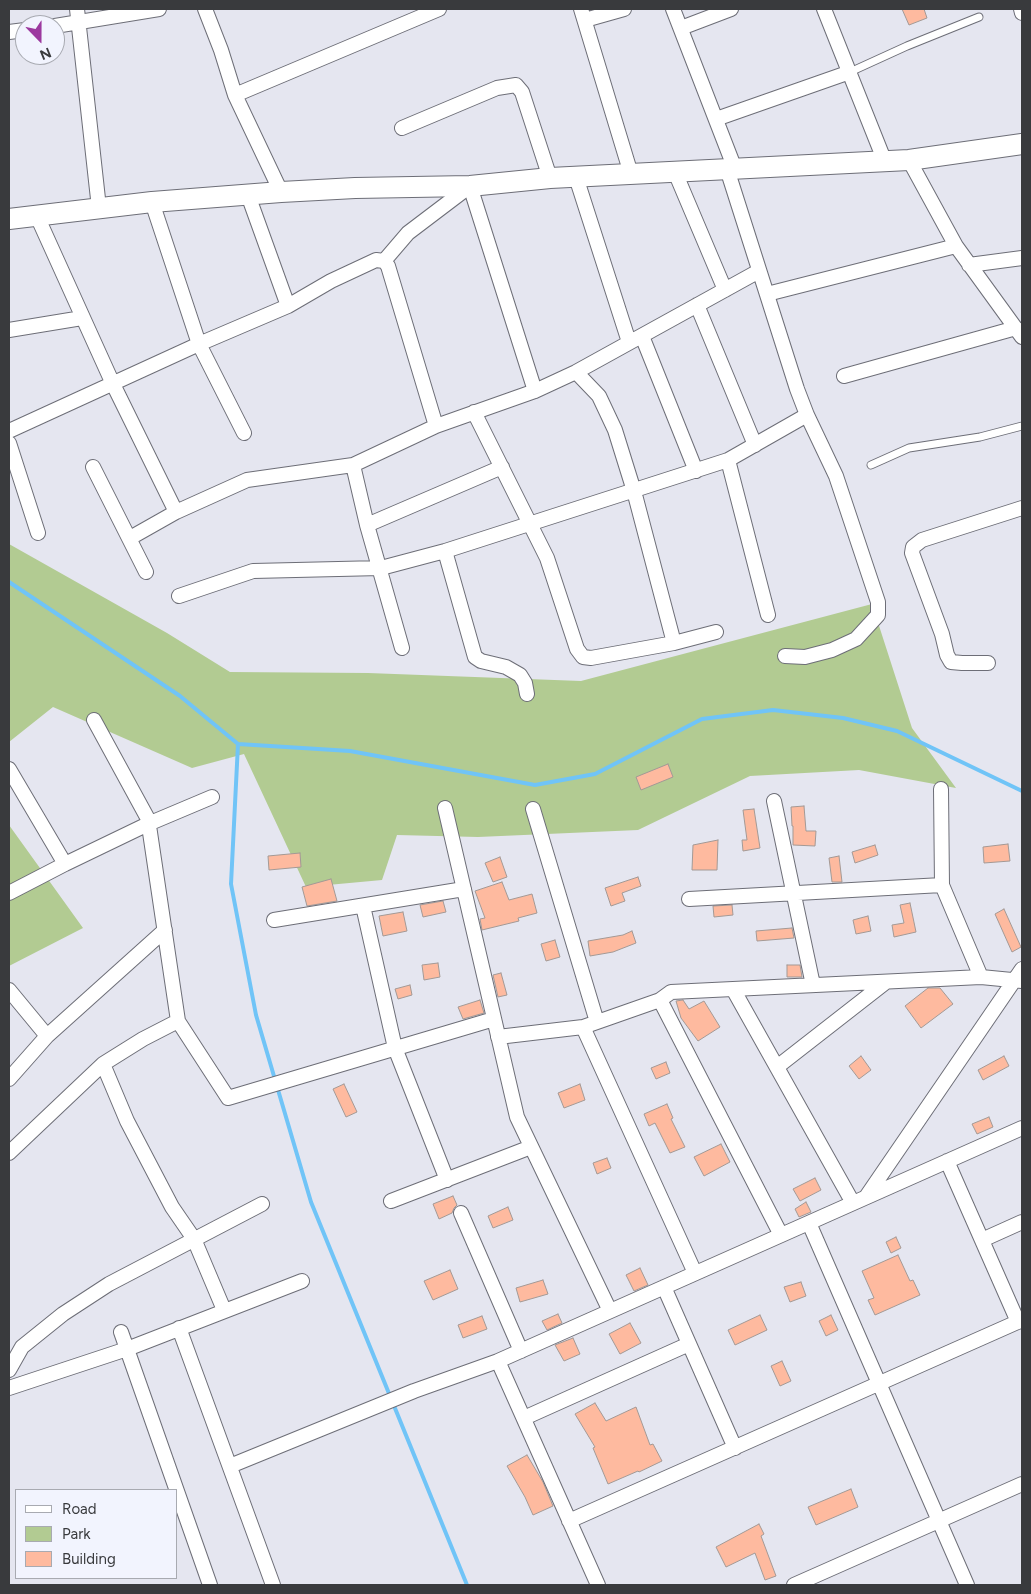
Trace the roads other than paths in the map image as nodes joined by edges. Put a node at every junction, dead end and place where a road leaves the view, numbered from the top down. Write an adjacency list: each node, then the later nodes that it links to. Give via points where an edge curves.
1 (160, 9): 11 (street)
2 (205, 9): 16 (street)
3 (439, 9): 16 (street)
4 (624, 9): 10 (street)
5 (673, 9): 14 (street)
6 (731, 9): 14 (street)
7 (824, 9): 15 (street)
8 (1020, 9): 9 (street)
9 (1022, 13)
10 (583, 15): 24 (street)
11 (78, 16): 13 (street); 31 (street)
12 (979, 17): 15 (lane)
13 (65, 22)
14 (681, 28): 17 (street)
15 (850, 72): 17 (street); 21 (street)
16 (235, 95): 28 (street)
17 (716, 118): 22 (street)
18 (402, 128): 26 (street, via 497,88 516,85 522,92)
19 (1022, 144): 20 (street)
20 (909, 160): 21 (street); 34 (street)
21 (885, 162): 22 (street)
22 (731, 169): 23 (street); 38 (street)
23 (675, 172): 24 (street); 39 (street)
24 (631, 174): 25 (street)
25 (576, 177): 26 (street); 46 (street)
26 (550, 178): 27 (street)
27 (470, 186): 28 (street); 36 (street, via 408,233); 51 (street)
28 (281, 192): 29 (street)
29 (248, 195): 30 (street); 42 (street)
30 (152, 202): 31 (street); 47 (street)
31 (99, 208): 32 (street)
32 (37, 216): 33 (street); 43 (street)
33 (9, 219)
34 (956, 246): 37 (street); 40 (street)
35 (1022, 258): 37 (street)
36 (384, 261): 42 (street, via 376,260); 54 (street)
37 (969, 265): 45 (street)
38 (760, 271): 39 (street); 40 (street)
39 (725, 290): 41 (street)
40 (767, 294): 53 (street)
41 (697, 305): 46 (street); 59 (street)
42 (288, 306): 47 (street)
43 (82, 318): 44 (street); 50 (street)
44 (9, 330)
45 (1019, 333): 49 (street)
46 (635, 339): 48 (street); 65 (street)
47 (199, 344): 50 (street); 57 (street)
48 (576, 372): 51 (street); 66 (street, via 599,396 615,430)
49 (844, 376)
50 (113, 384): 56 (street); 68 (street)
51 (535, 391): 52 (street)
52 (474, 412): 54 (street); 64 (street)
53 (807, 415): 59 (street); 81 (street, via 836,476 878,602 878,615 856,639 832,650 805,657)
54 (436, 426): 61 (street)
55 (1022, 426): 62 (lane, via 980,438 909,448)
56 (9, 431)
57 (244, 433)
58 (9, 443): 71 (street)
59 (755, 446): 60 (street)
60 (728, 460): 65 (street); 77 (street)
61 (353, 465): 68 (street, via 247,480); 70 (street)
62 (871, 465)
63 (93, 467): 72 (street)
64 (502, 467): 69 (street); 70 (street)
65 (696, 471): 66 (street)
66 (634, 491): 69 (street); 79 (street)
67 (1022, 508): 82 (street, via 922,540 912,553 951,662)
68 (176, 512): 72 (street)
69 (530, 524): 73 (street); 79 (street, via 547,558 577,650 583,657)
70 (367, 525): 74 (street)
71 (38, 533)
72 (130, 538): 75 (street)
73 (445, 551): 74 (street); 83 (street, via 475,656 520,675)
74 (380, 568): 76 (street, via 253,571); 80 (street)
75 (146, 572)
76 (179, 596)
77 (768, 615)
78 (716, 632): 79 (street)
79 (674, 643)
80 (402, 648)
81 (785, 656)
82 (988, 663)
83 (527, 694)
84 (94, 720): 91 (street)
85 (9, 769): 92 (street)
86 (941, 790): 93 (street)
87 (212, 797): 91 (street)
88 (774, 801): 96 (street)
89 (446, 808): 94 (street)
90 (533, 808): 111 (street)
91 (148, 824): 92 (street); 100 (street)
92 (65, 864): 95 (street)
93 (942, 885): 96 (street); 102 (street)
94 (464, 889): 98 (street); 109 (street)
95 (9, 893)
96 (793, 894): 97 (street); 105 (street)
97 (689, 900)
98 (362, 906): 99 (street); 115 (street)
99 (274, 920)
100 (165, 930): 110 (street); 113 (street)
101 (1022, 969): 103 (street)
102 (981, 977): 103 (street); 104 (street)
103 (1018, 981): 125 (street)
104 (886, 982): 105 (street); 117 (street)
105 (813, 985): 106 (street)
106 (733, 989): 108 (street, via 672,992); 117 (street)
107 (9, 990): 113 (street)
108 (660, 1000): 111 (street); 130 (street)
109 (494, 1019): 114 (street); 115 (street)
110 (178, 1022): 115 (street, via 228,1098); 116 (street)
111 (597, 1022): 112 (street)
112 (583, 1027): 114 (street); 133 (street)
113 (47, 1036): 118 (street)
114 (498, 1037): 120 (street, via 517,1117)
115 (395, 1048): 123 (street)
116 (103, 1064): 121 (street); 131 (street, via 127,1121 172,1207)
117 (777, 1067): 125 (street)
118 (9, 1079)
119 (1022, 1128): 122 (street)
120 (532, 1147): 123 (street); 137 (street)
121 (9, 1154)
122 (948, 1161): 125 (street); 132 (street)
123 (447, 1180): 124 (street)
124 (391, 1201)
125 (859, 1201): 129 (street)
126 (262, 1204): 131 (street)
127 (461, 1212): 143 (street)
128 (1022, 1222): 132 (street)
129 (809, 1223): 130 (street); 146 (street)
130 (781, 1235): 133 (street)
131 (194, 1239): 136 (street); 145 (street, via 109,1284 63,1314 22,1347)
132 (982, 1240): 138 (street)
133 (695, 1273): 135 (street)
134 (302, 1281): 136 (street)
135 (664, 1287): 137 (street); 141 (street)
136 (224, 1310): 139 (street)
137 (610, 1311): 143 (street)
138 (1020, 1321): 146 (street)
139 (179, 1328): 142 (street); 150 (street)
140 (121, 1332): 142 (street)
141 (689, 1344): 148 (street); 149 (street)
142 (127, 1349): 147 (street); 152 (street)
143 (521, 1350): 144 (street)
144 (498, 1361): 148 (street); 150 (street, via 383,1403)
145 (9, 1370)
146 (879, 1384): 149 (street); 155 (street)
147 (9, 1388)
148 (524, 1418): 154 (street)
149 (735, 1448): 154 (street)
150 (230, 1466): 157 (street)
151 (1022, 1484): 155 (street)
152 (176, 1489)
153 (178, 1494): 156 (street)
154 (570, 1521): 158 (street)
155 (939, 1521): 159 (street); 160 (street)
156 (210, 1585)
157 (273, 1585)
158 (598, 1585)
159 (794, 1585)
160 (967, 1585)

